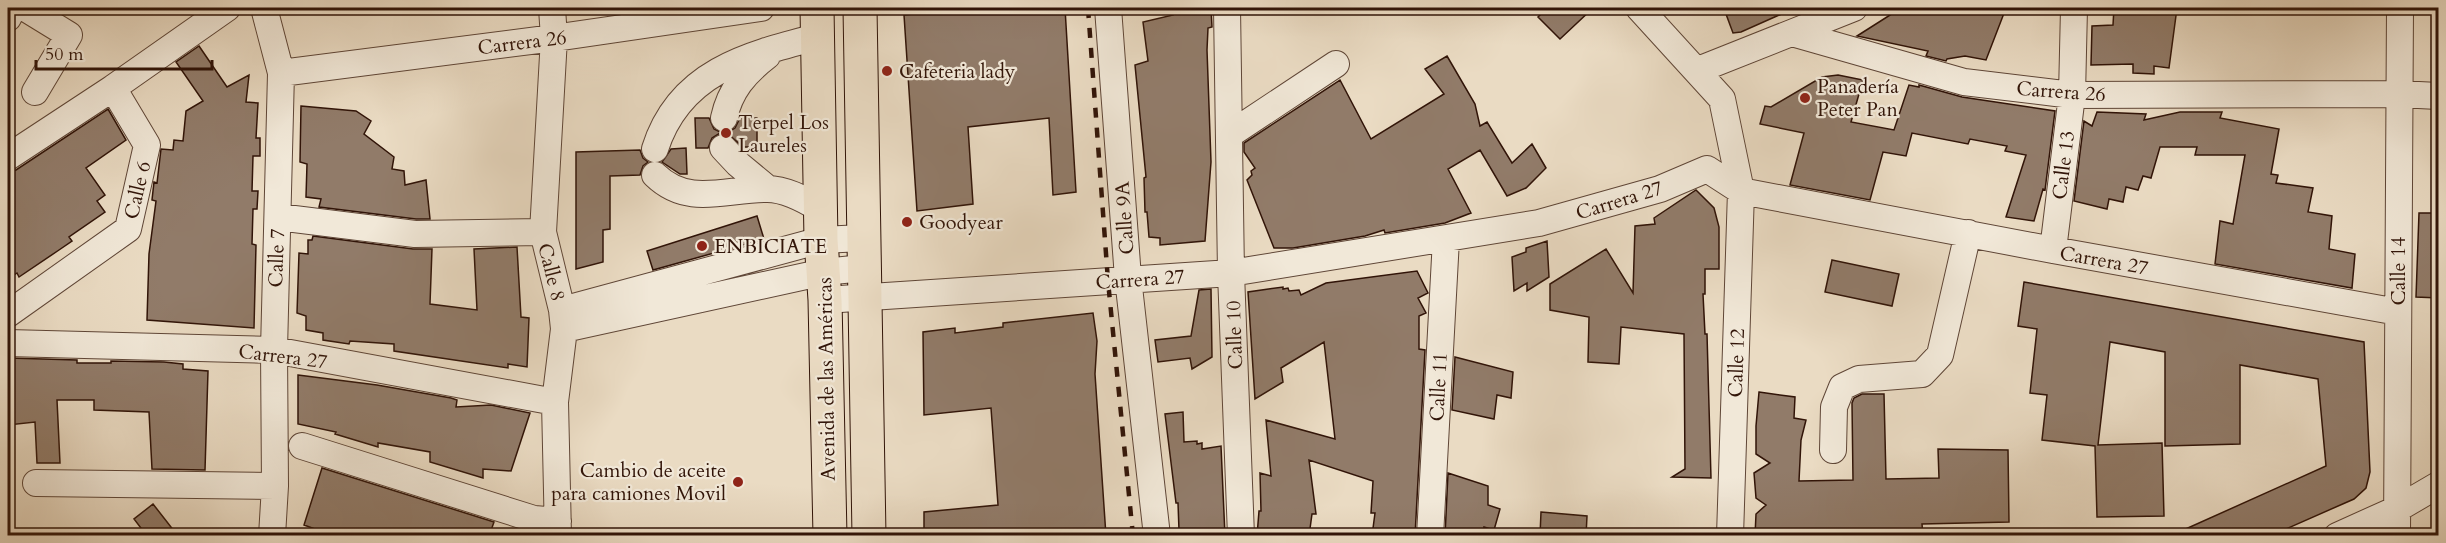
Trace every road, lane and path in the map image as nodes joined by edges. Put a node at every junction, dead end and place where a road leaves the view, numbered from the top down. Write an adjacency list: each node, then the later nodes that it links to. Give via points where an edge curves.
1 (13, 8): 14 (street)
2 (25, 8): 23 (street, via 69,35)
3 (227, 8): 22 (street)
4 (264, 8): 21 (street, Calle 7)
5 (552, 8): 17 (street, Calle 8)
6 (761, 8): 17 (street, Carrera 26)
7 (860, 8): 41 (main road, Avenida de las Américas)
8 (1108, 8): 43 (street, Calle 9A)
9 (1227, 8): 28 (street, Calle 10)
10 (1639, 8): 20 (street, Calle 12)
11 (1854, 8): 16 (street)
12 (2074, 8): 25 (street, Calle 13)
13 (2400, 8): 24 (street, Calle 14)
14 (8, 18)
15 (817, 22): 18 (street); 40 (main road, Avenida de las Américas)
16 (1792, 33): 20 (street); 25 (street, Carrera 26, via 1964,82)
17 (554, 38): 21 (street, Carrera 26); 36 (street, Calle 8)
18 (779, 47): 27 (street, via 750,69 734,88); 30 (street, via 731,64 695,86 675,110)
19 (1336, 64): 28 (street)
20 (1698, 70): 34 (street, Calle 12, via 1722,99)
21 (281, 73): 35 (street, Calle 7)
22 (113, 88): 31 (street); 45 (street, Calle 6, via 147,145 128,229)
23 (35, 92)
24 (2399, 94): 25 (street, Carrera 26); 26 (street, Carrera 26); 44 (street, Calle 14)
25 (2072, 95): 39 (street, Calle 13)
26 (2439, 96)
27 (724, 118)
28 (1228, 135): 42 (street, Calle 10)
29 (723, 148): 33 (street)
30 (655, 149)
31 (8, 158)
32 (656, 175): 33 (street, via 682,193 718,194)
33 (767, 188): 40 (street, via 801,197)
34 (1741, 191): 37 (street, Carrera 27); 38 (street, Carrera 27, via 1707,169 1660,189 1539,223); 63 (street, Calle 12)
35 (278, 217): 36 (street, via 415,234); 48 (street, Calle 7)
36 (543, 232): 46 (street, Calle 8)
37 (1968, 233): 39 (street, Carrera 27); 51 (street, via 1940,355 1922,374 1859,379 1842,387 1834,407)
38 (1446, 239): 42 (street, Carrera 27); 62 (street, Calle 11)
39 (2053, 250): 44 (street, Carrera 27)
40 (822, 255): 41 (street, Carrera 27); 41 (street, Carrera 27); 46 (street, Carrera 27); 58 (main road, Avenida de las Américas)
41 (863, 268): 43 (street, Carrera 27); 59 (main road, Avenida de las Américas)
42 (1231, 273): 43 (street, Carrera 27); 61 (street, Calle 10)
43 (1128, 279): 60 (street, Calle 9A)
44 (2398, 312): 55 (street, Calle 14)
45 (8, 314)
46 (563, 319): 49 (street, Calle 8)
47 (8, 343): 48 (street, Carrera 27)
48 (273, 350): 49 (street, Carrera 27); 54 (street, Calle 7)
49 (555, 402): 57 (street, Calle 8)
50 (302, 446): 57 (street)
51 (1833, 450)
52 (36, 483): 54 (street)
53 (2439, 484): 55 (street)
54 (275, 486): 56 (street, Calle 7)
55 (2397, 509): 64 (street); 65 (street, Calle 14)
56 (273, 524)
57 (558, 528)
58 (830, 536)
59 (868, 536)
60 (1157, 536)
61 (1241, 536)
62 (1430, 536)
63 (1730, 536)
64 (2337, 536)
65 (2397, 536)

